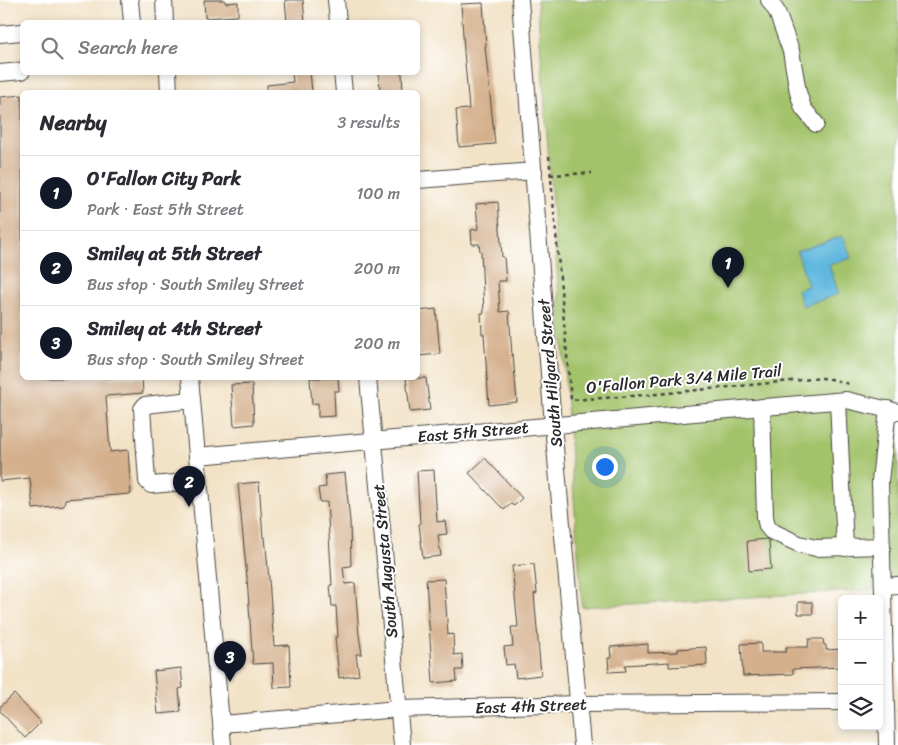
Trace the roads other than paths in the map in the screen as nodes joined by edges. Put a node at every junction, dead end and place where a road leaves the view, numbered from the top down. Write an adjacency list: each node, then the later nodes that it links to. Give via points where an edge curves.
1 (130, 0): 6 (street)
2 (164, 0): 7 (street)
3 (336, 0): 8 (street)
4 (520, 0): 18 (street, South Hilgard Street)
5 (769, 0): 17 (street, via 791,50 803,108)
6 (132, 20)
7 (166, 20)
8 (338, 20)
9 (20, 32): 10 (street)
10 (0, 34)
11 (20, 71): 12 (street)
12 (0, 73)
13 (168, 75): 15 (street)
14 (342, 75): 16 (street)
15 (169, 90)
16 (344, 90)
17 (816, 124)
18 (534, 171): 19 (street); 26 (street, South Hilgard Street)
19 (420, 180)
20 (190, 380): 22 (street)
21 (368, 380): 27 (street, South Augusta Street)
22 (192, 400): 28 (street); 29 (street, via 145,405 142,409 147,481 151,485)
23 (838, 401): 24 (street, East 5th Street); 25 (street, East 5th Street); 31 (street)
24 (762, 407): 26 (street, East 5th Street); 31 (street, via 767,526 771,532 799,544 816,548)
25 (893, 411): 30 (street, via 880,481)
26 (553, 425): 27 (street, East 5th Street); 35 (street, South Hilgard Street)
27 (374, 441): 28 (street, East 5th Street); 36 (street, South Augusta Street)
28 (197, 456): 29 (street)
29 (199, 481): 37 (street)
30 (882, 546): 31 (street); 32 (street)
31 (845, 548)
32 (890, 585): 33 (street)
33 (888, 701): 41 (street)
34 (838, 702): 35 (street, East 4th Street)
35 (579, 704): 36 (street, East 4th Street); 40 (street, South Hilgard Street)
36 (399, 709): 37 (street, East 4th Street); 39 (street, South Augusta Street)
37 (222, 724): 38 (street)
38 (223, 745)
39 (402, 745)
40 (582, 745)
41 (887, 745)

